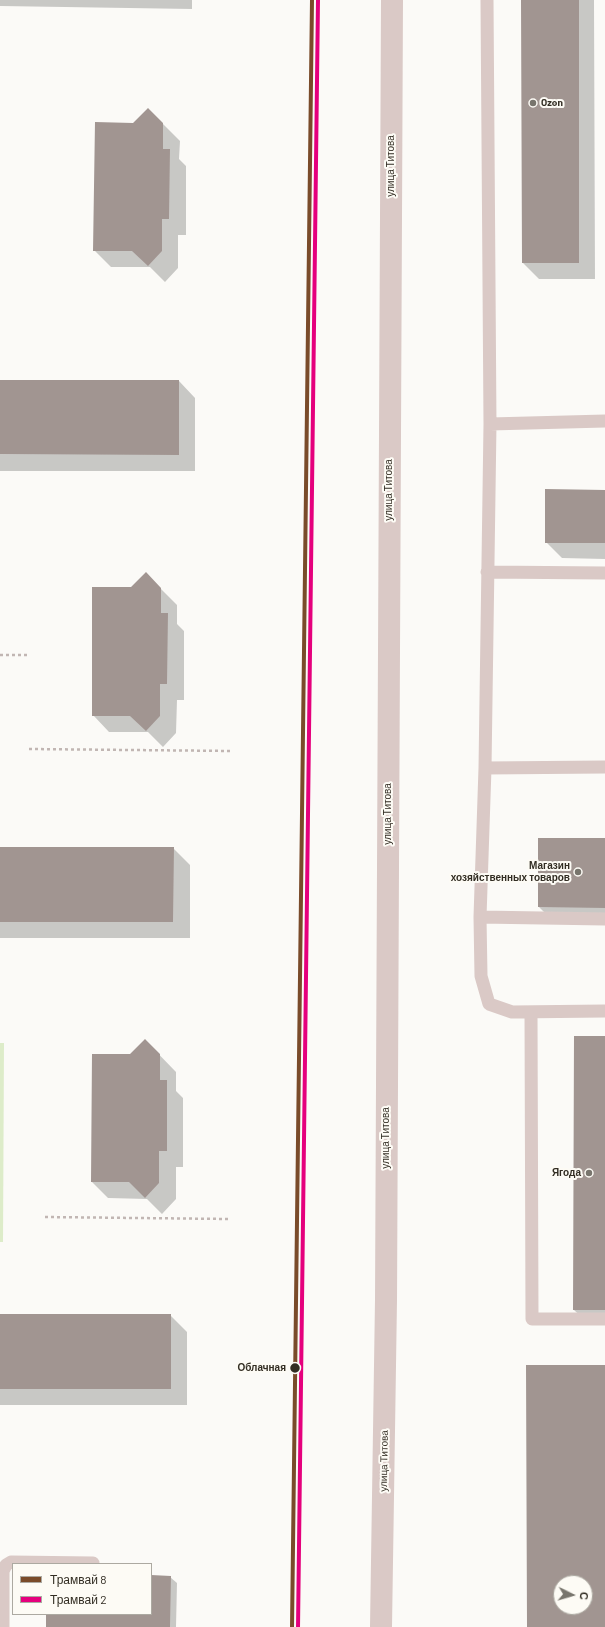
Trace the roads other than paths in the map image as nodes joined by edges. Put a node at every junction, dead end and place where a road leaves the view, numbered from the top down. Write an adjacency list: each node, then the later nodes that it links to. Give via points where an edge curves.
1 (392, 0): 16 (street, улица Титова)
2 (487, 0): 4 (lane)
3 (605, 421): 4 (lane)
4 (490, 424): 5 (lane)
5 (487, 572): 6 (lane); 8 (lane)
6 (605, 573)
7 (605, 766): 8 (lane)
8 (485, 768): 9 (lane)
9 (480, 917): 10 (lane); 12 (lane, via 481,976 489,1004 512,1012)
10 (605, 919)
11 (605, 1011): 12 (lane)
12 (531, 1012): 13 (lane, via 532,1319)
13 (605, 1319)
14 (93, 1563): 15 (lane, via 11,1562 6,1565 3,1571)
15 (3, 1627)
16 (382, 1627)

